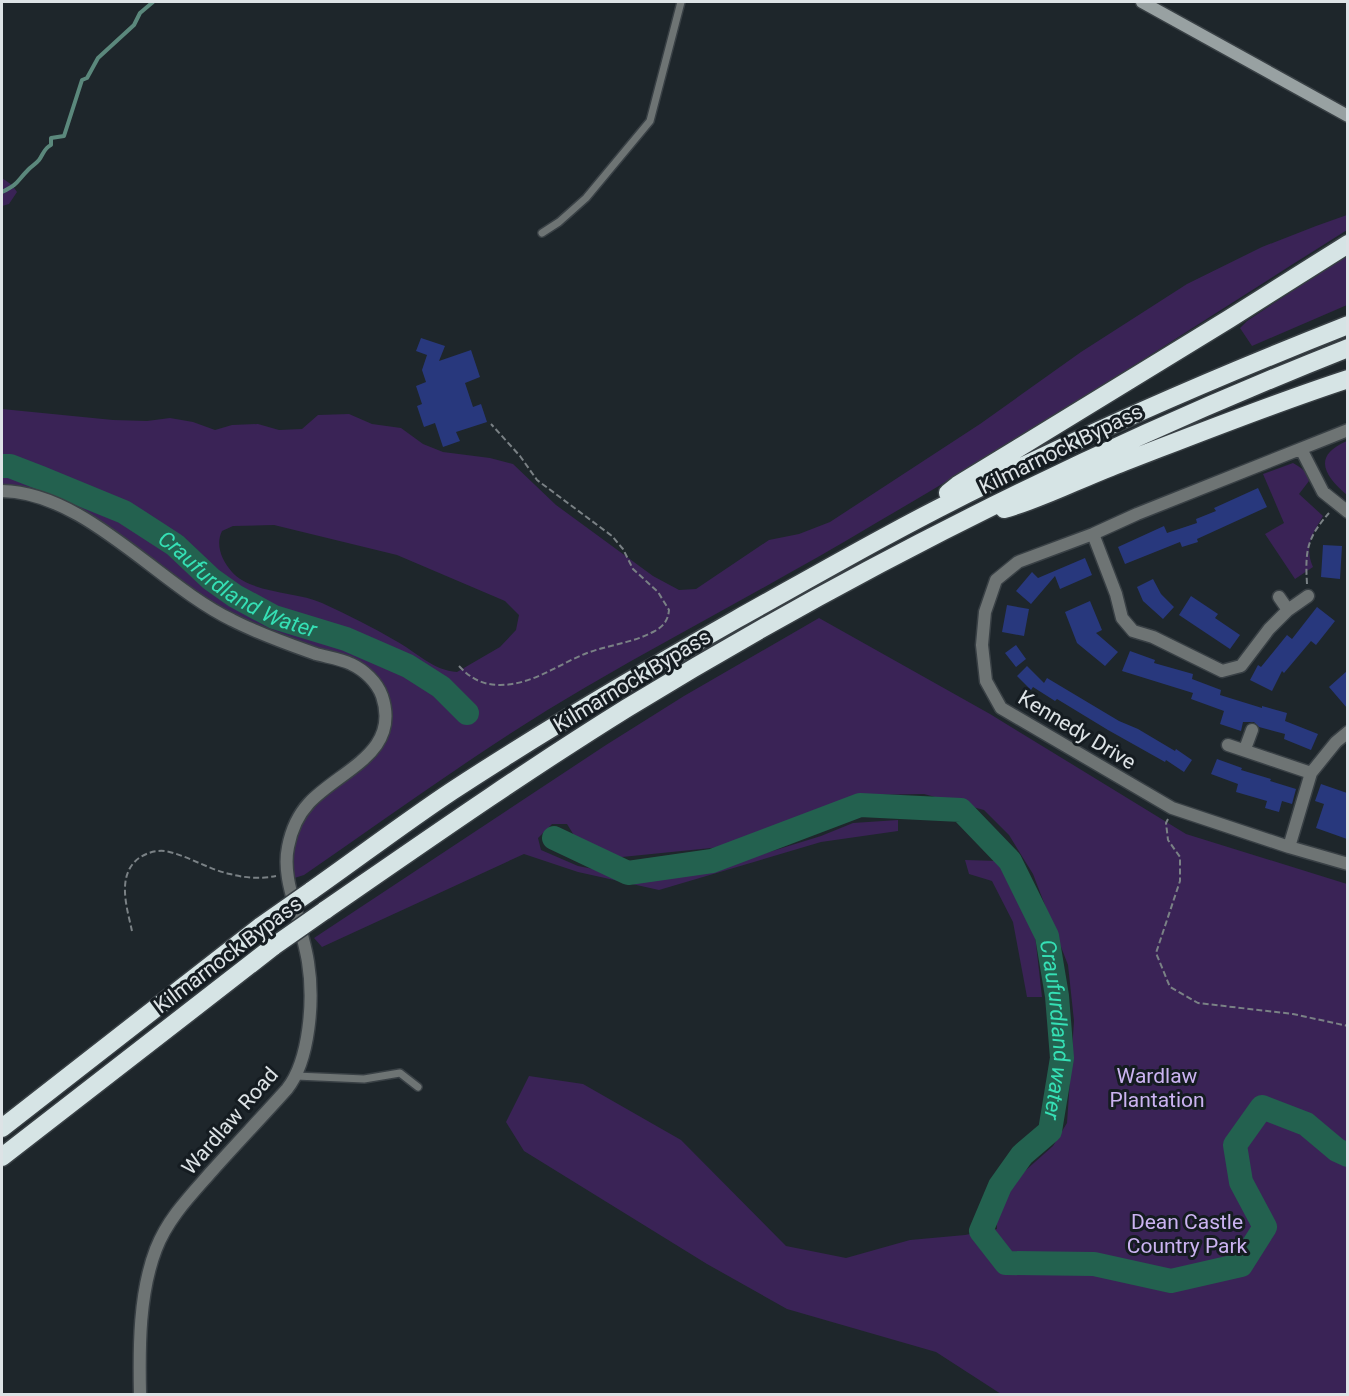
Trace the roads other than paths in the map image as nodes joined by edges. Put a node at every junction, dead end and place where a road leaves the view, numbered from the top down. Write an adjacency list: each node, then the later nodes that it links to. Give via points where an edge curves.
1 (681, 2): 4 (lane, via 650,121 586,198)
2 (1142, 2): 3 (street)
3 (1347, 116)
4 (542, 233)
5 (1347, 244): 13 (highway, via 958,485)
6 (1347, 326): 13 (highway, Kilmarnock Bypass, via 1060,448)
7 (1347, 348): 14 (highway, Kilmarnock Bypass, via 1137,437)
8 (1347, 379): 14 (highway, via 1203,431 1030,502)
9 (1347, 430): 10 (street, Kennedy Drive)
10 (1301, 449): 12 (street, via 1323,492); 15 (street, Kennedy Drive)
11 (2, 491): 26 (street, Wardlaw Road, via 38,496 73,513 229,619 350,664 377,686 384,710 383,734 366,758 318,794 302,812 288,848 287,873 308,963 310,995 304,1049)
12 (1347, 512)
13 (920, 518): 28 (highway, Kilmarnock Bypass, bridge, via 695,642 449,793 261,926)
14 (971, 518): 29 (highway, Kilmarnock Bypass, bridge, via 823,595 631,706 481,802 274,946)
15 (1093, 534): 18 (street, via 1122,618 1133,631 1154,637 1222,671 1241,666); 24 (street, Kennedy Drive, via 1017,562 996,580 985,612 982,645 986,681 1000,708 1172,807)
16 (1308, 596): 18 (street)
17 (1279, 597): 18 (street)
18 (1288, 610)
19 (1252, 730): 22 (street)
20 (1347, 732): 23 (street)
21 (1228, 745): 22 (street)
22 (1245, 749): 23 (street)
23 (1311, 773): 24 (street)
24 (1289, 847): 25 (street, Kennedy Drive)
25 (1347, 864)
26 (296, 1076): 27 (lane, via 364,1078 400,1073); 30 (street, Wardlaw Road, via 165,1230 147,1280)
27 (418, 1087)
28 (2, 1128)
29 (2, 1157)
30 (140, 1395)

